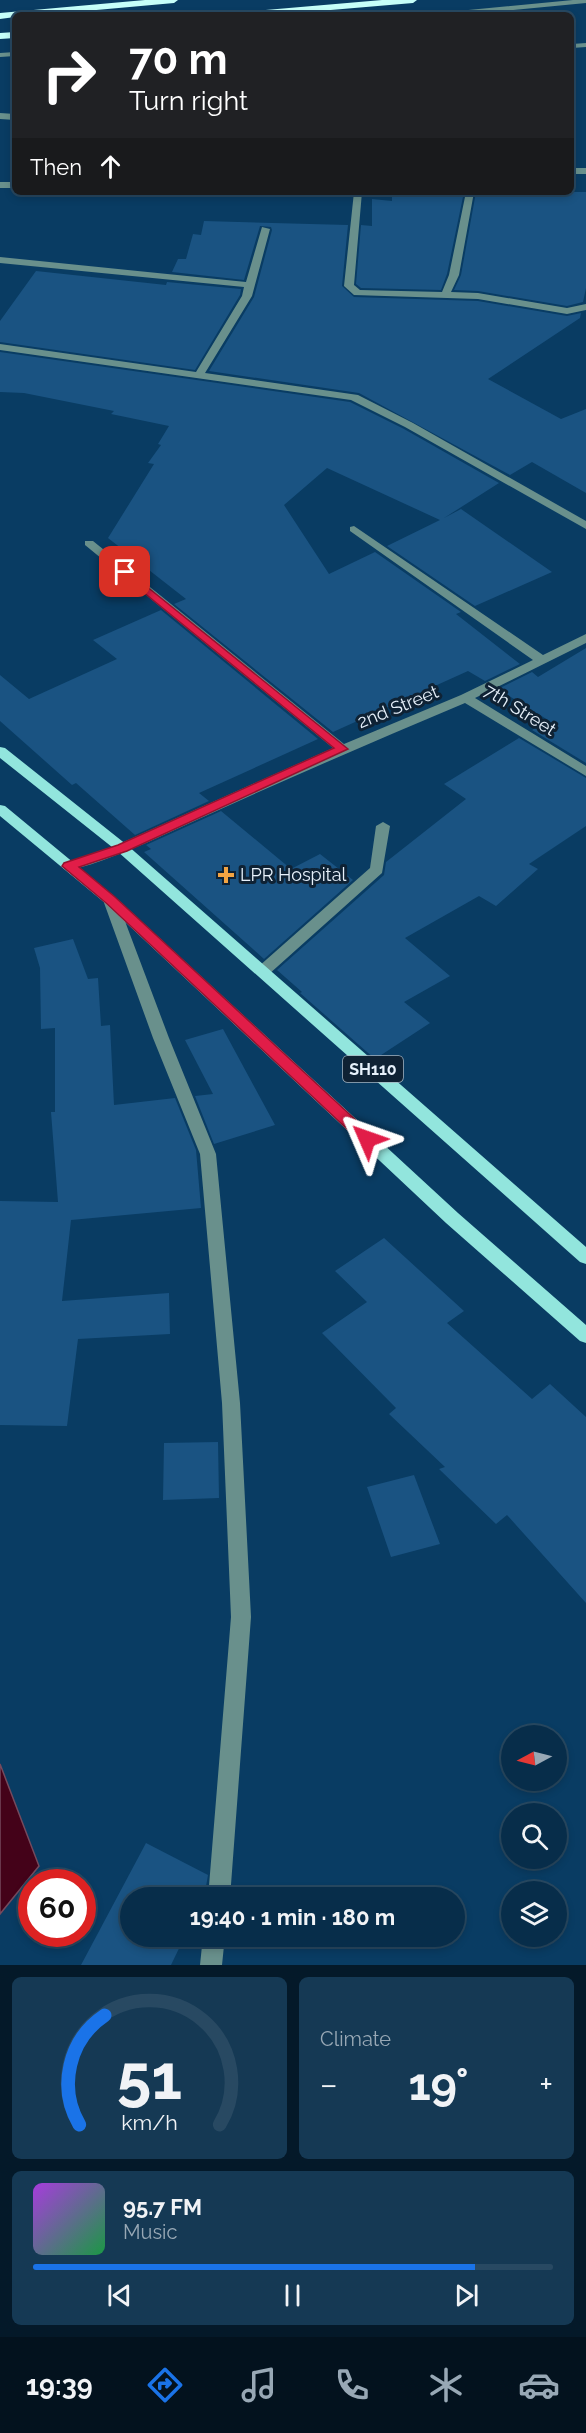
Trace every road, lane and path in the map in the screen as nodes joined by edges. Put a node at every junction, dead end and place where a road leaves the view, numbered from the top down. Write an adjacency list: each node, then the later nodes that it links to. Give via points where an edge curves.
1 (174, 0): 4 (highway)
2 (413, 0): 5 (highway)
3 (586, 1): 6 (street)
4 (44, 12)
5 (276, 12)
6 (469, 12)
7 (358, 195): 12 (street, via 349,286 357,293 370,295)
8 (469, 195): 12 (street)
9 (265, 229): 11 (street)
10 (0, 260): 11 (street)
11 (250, 285): 15 (street)
12 (446, 296): 13 (street, via 477,296 567,311)
13 (586, 307)
14 (0, 346): 15 (street)
15 (199, 375): 16 (street, via 354,397)
16 (586, 526)
17 (354, 529): 20 (street)
18 (89, 543): 22 (street)
19 (586, 638): 20 (street, 2nd Street)
20 (542, 660): 21 (street, 2nd Street)
21 (466, 698): 22 (street, 2nd Street); 24 (street, 7th Street)
22 (342, 749): 27 (street, 2nd Street)
23 (0, 751): 27 (main road, SH110)
24 (586, 772)
25 (0, 809): 28 (main road, SH110)
26 (383, 826): 30 (street, via 377,870)
27 (122, 848): 28 (street, 2nd Street); 30 (main road, SH110)
28 (69, 866): 29 (main road, SH110)
29 (110, 900): 32 (main road, SH110, via 452,1218); 33 (street, via 208,1154 231,1403 241,1617)
30 (263, 971): 31 (main road, SH110)
31 (586, 1257)
32 (586, 1336)
33 (220, 1887)
34 (213, 1947): 35 (street)
35 (211, 1965)

